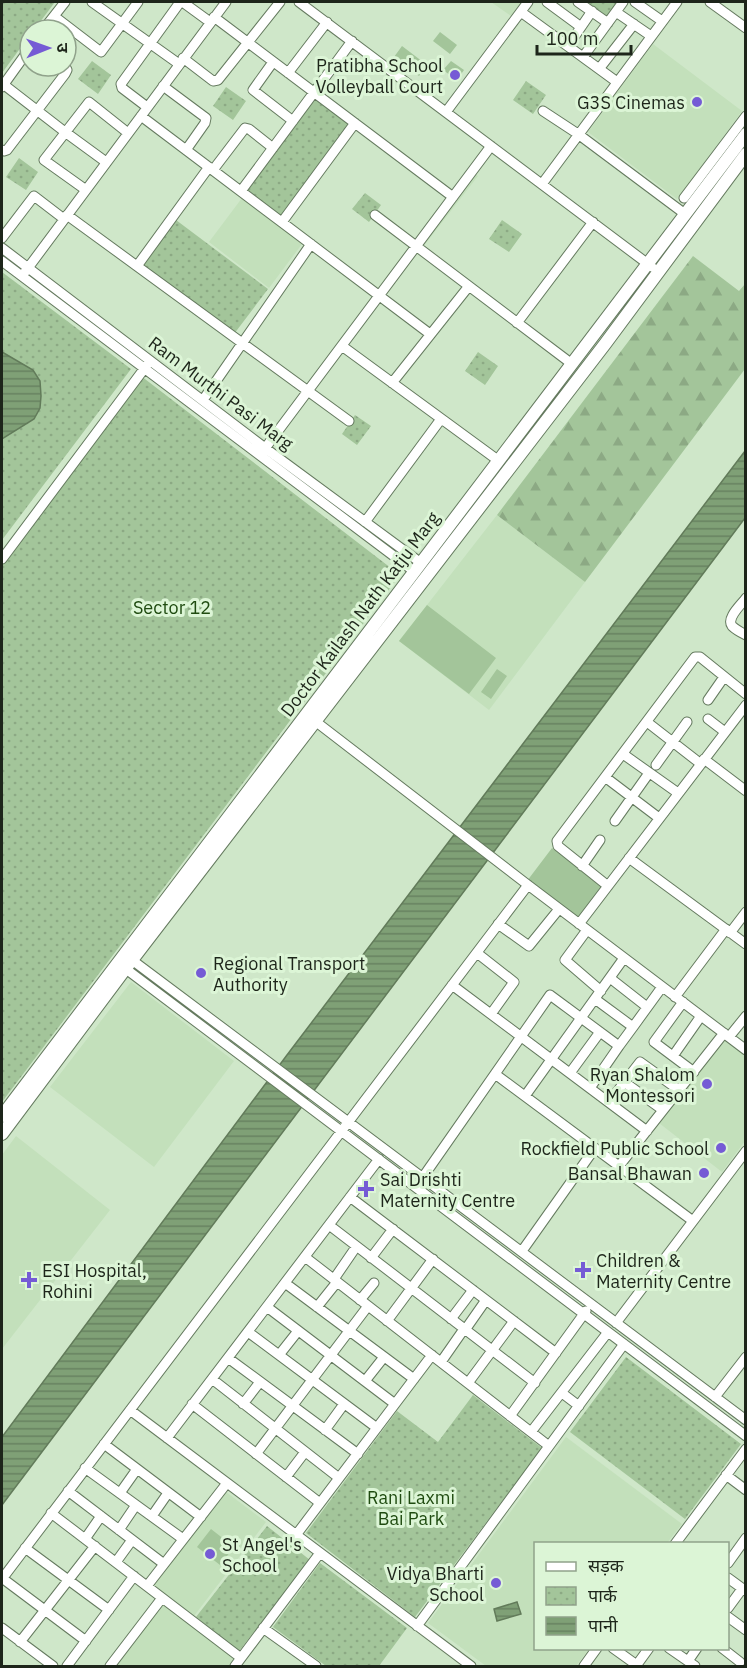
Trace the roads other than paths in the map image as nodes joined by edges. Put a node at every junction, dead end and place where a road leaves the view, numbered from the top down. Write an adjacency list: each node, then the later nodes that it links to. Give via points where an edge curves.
1 (65, 2): 17 (street)
2 (92, 2): 21 (street)
3 (138, 2): 21 (street)
4 (225, 2): 18 (street)
5 (280, 2): 28 (street)
6 (302, 2): 20 (street)
7 (528, 2): 15 (street)
8 (546, 2): 25 (street)
9 (581, 2): 14 (street)
10 (623, 2): 16 (street)
11 (635, 2): 19 (street)
12 (710, 2): 24 (street)
13 (673, 3): 19 (street)
14 (592, 11): 22 (street); 25 (street)
15 (521, 12): 30 (street); 45 (street)
16 (616, 12): 22 (street); 23 (street)
17 (54, 16): 21 (street, via 101,52)
18 (212, 20): 28 (street); 29 (street, via 180,3); 32 (street)
19 (662, 21): 26 (street)
20 (327, 22): 27 (street); 36 (street)
21 (122, 23): 29 (street)
22 (608, 23): 31 (street)
23 (634, 24): 26 (street); 35 (street)
24 (744, 24)
25 (581, 27): 30 (street)
26 (651, 36): 38 (street)
27 (351, 41): 41 (street); 45 (street)
28 (248, 43): 32 (street, via 217,81); 33 (street)
29 (150, 44): 32 (street); 42 (street, via 121,85)
30 (568, 46): 31 (street)
31 (583, 57): 35 (street)
32 (181, 61): 40 (street)
33 (273, 62): 36 (street); 48 (street, via 253,90)
34 (18, 64): 39 (street)
35 (599, 69): 38 (street)
36 (288, 73): 41 (street)
37 (62, 78): 43 (street)
38 (617, 82): 52 (street)
39 (2, 86): 43 (street)
40 (163, 86): 42 (street); 57 (street, via 206,118)
41 (314, 93): 48 (street); 49 (street)
42 (147, 107): 46 (street)
43 (37, 111): 50 (street); 56 (street, via 7,150)
44 (543, 111): 52 (street)
45 (446, 112): 54 (street)
46 (141, 116): 51 (street); 57 (street)
47 (746, 116): 65 (street)
48 (293, 121): 55 (street)
49 (355, 123): 64 (street); 69 (street)
50 (65, 132): 51 (street, via 88,102); 59 (street); 62 (street, via 45,160)
51 (128, 132): 59 (street)
52 (578, 134): 61 (street); 66 (street)
53 (746, 134): 66 (main road, Doctor Kailash Nath Katju Marg)
54 (491, 146): 61 (street); 64 (street)
55 (273, 148): 60 (street, via 245,128); 63 (street)
56 (2, 150)
57 (186, 150): 60 (street)
58 (744, 161): 79 (main road, Doctor Kailash Nath Katju Marg)
59 (106, 162): 62 (street)
60 (211, 169): 63 (street); 77 (street)
61 (542, 184): 70 (street)
62 (86, 190): 68 (street)
63 (241, 191): 69 (street)
64 (453, 197): 73 (street)
65 (684, 198)
66 (685, 214): 76 (main road, Doctor Kailash Nath Katju Marg)
67 (375, 215): 73 (street)
68 (66, 217): 71 (street, via 33,196); 77 (street); 78 (street)
69 (282, 222): 72 (street)
70 (592, 222): 76 (street); 82 (street)
71 (2, 238)
72 (310, 244): 81 (street); 84 (street)
73 (416, 246): 80 (street); 81 (street)
74 (2, 248): 78 (street, Ram Murthi Pasi Marg)
75 (2, 261): 78 (street, Ram Murthi Pasi Marg)
76 (648, 263): 79 (street); 87 (main road, Doctor Kailash Nath Katju Marg)
77 (137, 266): 84 (street)
78 (25, 272): 86 (street, Ram Murthi Pasi Marg)
79 (658, 272): 94 (main road, Doctor Kailash Nath Katju Marg)
80 (469, 286): 82 (street); 83 (street)
81 (380, 295): 83 (street); 85 (street)
82 (517, 323): 87 (street)
83 (430, 334): 88 (street)
84 (242, 343): 89 (street); 90 (street)
85 (342, 346): 88 (street); 89 (street)
86 (145, 363): 90 (street, Ram Murthi Pasi Marg); 95 (street, Ram Murthi Pasi Marg); 98 (street); 99 (street)
87 (572, 364): 93 (main road, Doctor Kailash Nath Katju Marg)
88 (392, 383): 91 (street)
89 (308, 391): 92 (street); 95 (street)
90 (203, 400): 95 (street, Ram Murthi Pasi Marg)
91 (441, 419): 96 (street); 97 (street)
92 (349, 421)
93 (517, 437): 94 (main road); 96 (main road, Doctor Kailash Nath Katju Marg)
94 (527, 445): 103 (main road, Doctor Kailash Nath Katju Marg)
95 (262, 452): 97 (street, Ram Murthi Pasi Marg); 100 (street, Ram Murthi Pasi Marg)
96 (498, 461): 100 (main road, Doctor Kailash Nath Katju Marg)
97 (365, 522): 100 (street, Ram Murthi Pasi Marg)
98 (2, 549)
99 (2, 559)
100 (418, 568): 103 (main road, Doctor Kailash Nath Katju Marg)
101 (746, 598): 102 (street, via 730,622)
102 (746, 635)
103 (356, 658): 109 (main road, Doctor Kailash Nath Katju Marg); 138 (main road, Doctor Kailash Nath Katju Marg)
104 (724, 677): 105 (street); 106 (street); 110 (street, via 695,657)
105 (746, 694)
106 (708, 700)
107 (746, 705): 112 (street)
108 (708, 719): 112 (street)
109 (315, 721): 127 (street); 138 (main road, Doctor Kailash Nath Katju Marg)
110 (646, 722): 113 (street); 114 (street)
111 (687, 722): 113 (street)
112 (725, 732): 115 (street)
113 (673, 742): 115 (street); 116 (street)
114 (623, 754): 117 (street); 118 (street)
115 (703, 761): 119 (street); 120 (street)
116 (656, 765)
117 (649, 773): 120 (street); 121 (street)
118 (605, 777): 121 (street); 126 (street, via 557,841)
119 (746, 791)
120 (678, 793): 122 (street)
121 (631, 797): 122 (street); 123 (street)
122 (659, 818): 125 (street)
123 (615, 821)
124 (600, 840): 126 (street)
125 (629, 858): 128 (street); 134 (street)
126 (582, 866): 128 (street)
127 (528, 885): 129 (street); 131 (street)
128 (608, 886): 132 (street)
129 (559, 909): 131 (street, via 530,946); 132 (street)
130 (746, 912): 134 (street)
131 (498, 924): 136 (street)
132 (579, 924): 133 (street)
133 (587, 930): 137 (street); 142 (street, via 565,960)
134 (728, 931): 135 (street); 143 (street)
135 (746, 944)
136 (477, 952): 140 (street); 145 (street, via 514,982)
137 (624, 958): 139 (street); 141 (street)
138 (125, 962): 150 (street); 154 (street); 168 (main road, Doctor Kailash Nath Katju Marg); 172 (main road, Doctor Kailash Nath Katju Marg)
139 (610, 978): 142 (street); 144 (street)
140 (452, 985): 145 (street); 169 (street)
141 (662, 987): 143 (street); 144 (street)
142 (598, 994): 148 (street); 149 (street)
143 (679, 999): 146 (street); 157 (street, via 654,1041)
144 (647, 1007): 149 (street)
145 (491, 1014): 153 (street)
146 (701, 1016): 152 (street); 157 (street)
147 (746, 1016): 152 (street)
148 (581, 1017): 151 (street); 153 (street, via 550,995); 158 (street)
149 (633, 1027): 155 (street)
150 (226, 1030): 154 (street); 169 (street)
151 (600, 1032): 155 (street); 160 (street)
152 (726, 1035): 156 (street); 159 (street)
153 (522, 1037): 158 (street); 161 (street)
154 (219, 1039): 170 (street)
155 (619, 1046): 163 (street)
156 (746, 1050)
157 (673, 1056): 159 (street)
158 (552, 1059): 160 (street); 165 (street)
159 (694, 1072): 164 (street)
160 (570, 1073): 163 (street)
161 (495, 1074): 165 (street); 177 (street)
162 (624, 1082): 164 (street, via 639,1062); 166 (street); 167 (street)
163 (590, 1088): 166 (street)
164 (679, 1090): 167 (street)
165 (525, 1096): 173 (street)
166 (609, 1102): 171 (street)
167 (663, 1110): 171 (street)
168 (2, 1116)
169 (348, 1121): 170 (street); 177 (street)
170 (341, 1131): 175 (street); 234 (street)
171 (647, 1131): 176 (street)
172 (2, 1134)
173 (595, 1148): 176 (street); 183 (street)
174 (746, 1151): 179 (street)
175 (379, 1159): 178 (street); 197 (street)
176 (619, 1167): 179 (street)
177 (423, 1177): 183 (street)
178 (351, 1197): 180 (street); 181 (street)
179 (693, 1221): 201 (street)
180 (329, 1226): 182 (street); 184 (street)
181 (393, 1229): 185 (street); 186 (street)
182 (356, 1247): 185 (street); 187 (street)
183 (522, 1251): 193 (street)
184 (305, 1257): 187 (street); 188 (street)
185 (371, 1258): 190 (street)
186 (433, 1259): 190 (street); 191 (street)
187 (335, 1280): 194 (street); 196 (street)
188 (285, 1283): 195 (street); 196 (street)
189 (374, 1283): 194 (street)
190 (411, 1289): 198 (street); 199 (street)
191 (473, 1290): 192 (street); 198 (street)
192 (486, 1300): 200 (street); 202 (street)
193 (589, 1302): 197 (street); 201 (street)
194 (364, 1303): 199 (street); 204 (street)
195 (267, 1307): 203 (street); 205 (street)
196 (317, 1307): 204 (street)
197 (585, 1314): 206 (street); 209 (street)
198 (451, 1319): 202 (street)
199 (387, 1321): 212 (street)
200 (514, 1321): 208 (street); 209 (street)
201 (616, 1323): 227 (street)
202 (465, 1329): 208 (street); 216 (street)
203 (298, 1331): 210 (street); 211 (street)
204 (349, 1331): 211 (street); 213 (street)
205 (248, 1332): 210 (street); 215 (street)
206 (608, 1332): 207 (street); 217 (street)
207 (624, 1344): 225 (street); 241 (street)
208 (492, 1350): 223 (street); 224 (street)
209 (556, 1353): 224 (street)
210 (279, 1355): 220 (street)
211 (331, 1355): 220 (street); 221 (street)
212 (432, 1355): 216 (street); 219 (street)
213 (384, 1357): 219 (street); 221 (street)
214 (746, 1357): 227 (street)
215 (228, 1358): 218 (street); 222 (street)
216 (441, 1362): 223 (street)
217 (578, 1372): 225 (street); 226 (street)
218 (212, 1379): 228 (street); 229 (street)
219 (414, 1379): 231 (street)
220 (312, 1380): 230 (street); 232 (street)
221 (365, 1381): 231 (street)
222 (260, 1382): 229 (street); 232 (street)
223 (468, 1383): 235 (street)
224 (535, 1383): 235 (street)
225 (594, 1385): 233 (street)
226 (562, 1393): 233 (street); 240 (street)
227 (715, 1397): 236 (street)
228 (192, 1404): 242 (street); 247 (street)
229 (243, 1404): 238 (street)
230 (344, 1404): 237 (street); 239 (street)
231 (395, 1404): 237 (street)
232 (293, 1406): 238 (street); 239 (street)
233 (579, 1406): 244 (street)
234 (130, 1410): 242 (street); 243 (street)
235 (510, 1416): 240 (street)
236 (746, 1420)
237 (377, 1428): 248 (street)
238 (276, 1429): 246 (street); 247 (street)
239 (325, 1430): 248 (street)
240 (531, 1432): 244 (street)
241 (746, 1436)
242 (167, 1438): 254 (street)
243 (104, 1444): 249 (street); 250 (street)
244 (549, 1446): 289 (street)
245 (746, 1449): 251 (street)
246 (305, 1452): 252 (street); 253 (street)
247 (256, 1454): 252 (street)
248 (357, 1454): 253 (street)
249 (86, 1468): 256 (street); 257 (street)
250 (137, 1469): 257 (street); 258 (street)
251 (726, 1475): 255 (street); 270 (street)
252 (286, 1477): 259 (street)
253 (339, 1478): 259 (street)
254 (227, 1483): 264 (street); 266 (street)
255 (746, 1490)
256 (68, 1491): 261 (street); 262 (street)
257 (120, 1493): 260 (street)
258 (168, 1493): 263 (street); 264 (street)
259 (320, 1503): 266 (street)
260 (136, 1505): 263 (street); 265 (street)
261 (51, 1513): 267 (street); 273 (street)
262 (101, 1516): 265 (street); 267 (street)
263 (152, 1516): 268 (street)
264 (201, 1517): 268 (street)
265 (118, 1530): 269 (street)
266 (296, 1535): 274 (street)
267 (85, 1539): 272 (street)
268 (183, 1539): 277 (street)
269 (132, 1540): 275 (street); 277 (street)
270 (678, 1542)
271 (744, 1544): 276 (street)
272 (95, 1546): 275 (street); 281 (street)
273 (25, 1548): 279 (street); 281 (street)
274 (320, 1553): 289 (street); 291 (street)
275 (116, 1562): 278 (street)
276 (729, 1562)
277 (164, 1564): 282 (street)
278 (134, 1576): 282 (street); 286 (street)
279 (2, 1579): 287 (street)
280 (729, 1579): 283 (street)
281 (69, 1580): 286 (street); 287 (street)
282 (147, 1586): 284 (street)
283 (744, 1590): 285 (street)
284 (162, 1598): 301 (street); 307 (street)
285 (729, 1607)
286 (110, 1610): 293 (street)
287 (45, 1611): 293 (street); 294 (street)
288 (729, 1618): 292 (street)
289 (417, 1626): 310 (street)
290 (2, 1628): 294 (street)
291 (263, 1628): 301 (street); 303 (street)
292 (746, 1630)
293 (86, 1641): 306 (street)
294 (20, 1642): 305 (street)
295 (596, 1650): 311 (street)
296 (616, 1650): 312 (street)
297 (648, 1650): 312 (street)
298 (672, 1650): 304 (street)
299 (697, 1650): 304 (street)
300 (725, 1650): 302 (street)
301 (241, 1658): 308 (street)
302 (741, 1661)
303 (305, 1663): 309 (street)
304 (691, 1664)
305 (53, 1666)
306 (67, 1666)
307 (110, 1666)
308 (235, 1666)
309 (316, 1666)
310 (471, 1666)
311 (587, 1666)
312 (637, 1666)

